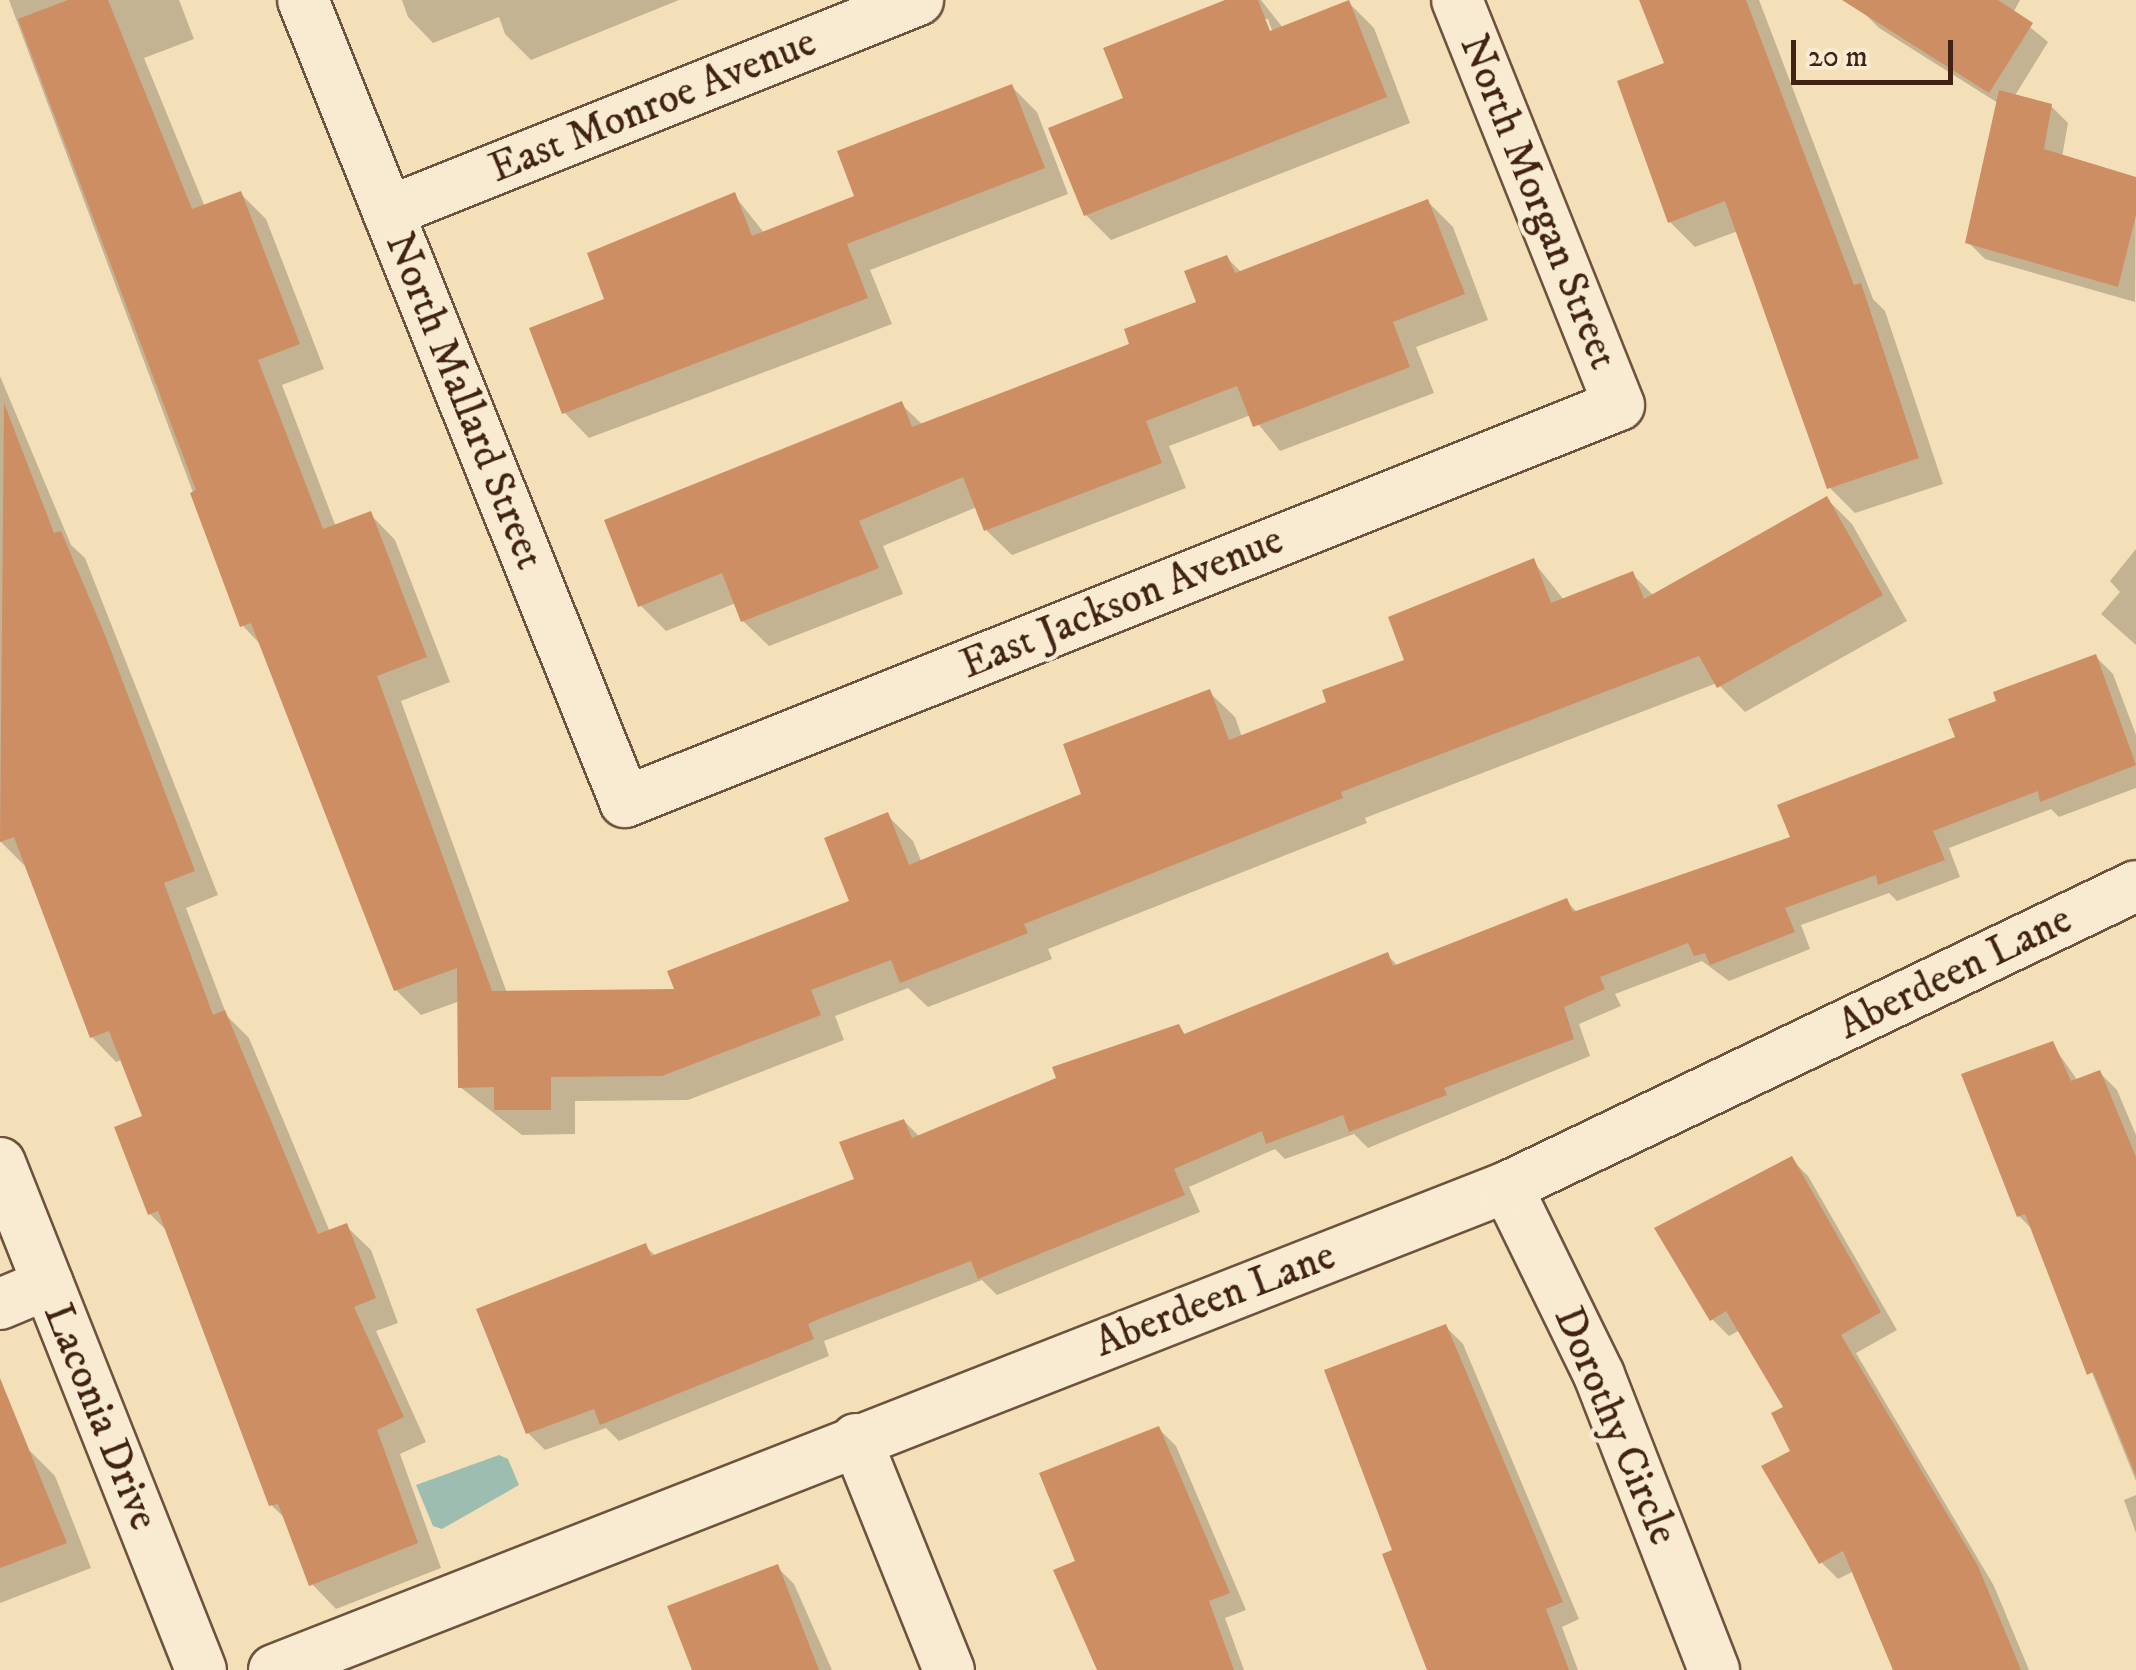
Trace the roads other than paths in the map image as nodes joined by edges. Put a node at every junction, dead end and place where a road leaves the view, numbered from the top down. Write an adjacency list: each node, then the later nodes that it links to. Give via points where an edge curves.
1 (303, 0): 4 (street, North Mallard Street)
2 (918, 0): 4 (street, East Monroe Avenue)
3 (1457, 0): 5 (street, North Morgan Street)
4 (388, 212): 6 (street, North Mallard Street)
5 (1619, 405): 6 (street, East Jackson Avenue)
6 (625, 802)
7 (2136, 886): 9 (street, Aberdeen Lane)
8 (0, 1163): 10 (street, Laconia Drive)
9 (1507, 1187): 12 (street, Aberdeen Lane); 16 (street, Dorothy Circle, via 1599,1374)
10 (48, 1284): 11 (street); 13 (street, Laconia Drive)
11 (0, 1304)
12 (856, 1439): 14 (street, Aberdeen Lane); 15 (street)
13 (200, 1670)
14 (274, 1670)
15 (949, 1670)
16 (1714, 1670)

